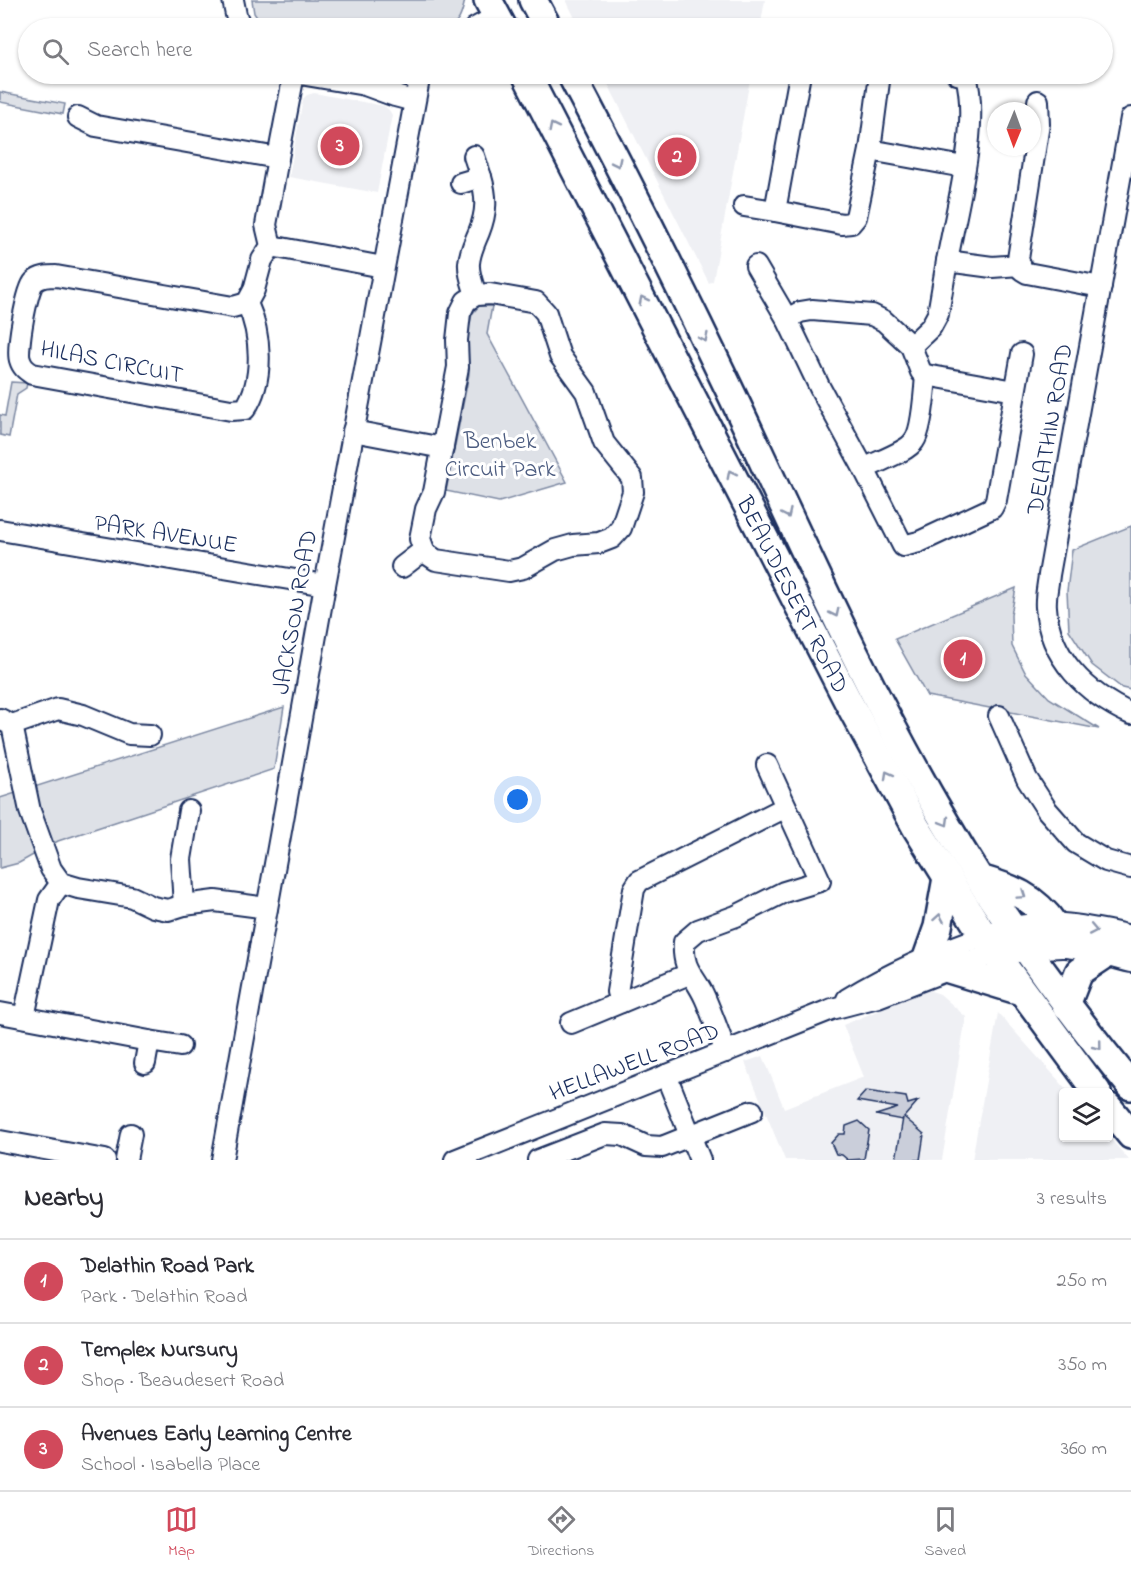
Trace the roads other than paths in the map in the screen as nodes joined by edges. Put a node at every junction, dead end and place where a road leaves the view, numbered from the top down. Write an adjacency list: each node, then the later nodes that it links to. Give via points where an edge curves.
1 (233, 0): 3 (street)
2 (533, 0): 4 (highway)
3 (237, 18)
4 (543, 18)
5 (292, 84): 21 (street)
6 (359, 84): 14 (street)
7 (374, 84): 14 (street)
8 (418, 84): 15 (street, JACKSON ROAD)
9 (531, 84): 55 (highway, BEAUDESERT ROAD, one-way to 9, via 848,701)
10 (576, 84): 56 (highway, BEAUDESERT ROAD, one-way to 56, via 732,394 876,697)
11 (798, 84): 26 (street)
12 (879, 84): 19 (street)
13 (968, 84): 22 (street, via 971,120)
14 (365, 85): 15 (street)
15 (414, 101): 31 (street, JACKSON ROAD)
16 (1038, 101): 29 (street, via 1039,124 1018,253)
17 (78, 117): 21 (street, via 96,126)
18 (1131, 118): 32 (street, DELATHIN ROAD)
19 (870, 150): 22 (street); 26 (street, via 856,217 851,223)
20 (474, 156): 23 (street)
21 (278, 158): 27 (street, via 266,225)
22 (964, 167): 28 (street)
23 (481, 177): 24 (street); 33 (street, via 487,208 469,265)
24 (461, 183)
25 (744, 206): 26 (street)
26 (775, 211)
27 (271, 246): 31 (street); 34 (street)
28 (947, 261): 29 (street, via 992,267); 36 (street, via 938,314 931,327)
29 (1020, 265): 32 (street, via 1027,273)
30 (756, 266): 35 (street)
31 (383, 267): 40 (street, JACKSON ROAD)
32 (1101, 287): 47 (street, DELATHIN ROAD, via 1046,605 1048,625 1064,662 1094,693)
33 (476, 295): 41 (street, via 466,301 460,313 458,367); 44 (street, via 536,303 546,313 560,356 586,392 604,443 632,478 633,492 621,528 612,538 555,550 509,572 436,560)
34 (247, 303): 34 (street, HILAS CIRCUIT, via 233,307 56,276 39,277 31,284 19,359 32,374 231,410 245,409 253,397 259,359 255,320)
35 (787, 319): 36 (street, via 812,310 872,315); 42 (street)
36 (911, 346): 38 (street, via 921,372)
37 (1022, 354): 39 (street)
38 (926, 375): 39 (street); 42 (street, via 914,442)
39 (1015, 391): 42 (street, via 996,500 984,513 903,546)
40 (353, 431): 41 (street); 46 (street, JACKSON ROAD)
41 (443, 448): 44 (street, via 420,538)
42 (864, 469)
43 (0, 530): 46 (street, PARK AVENUE)
44 (424, 550): 45 (street)
45 (402, 567)
46 (325, 585): 59 (street, JACKSON ROAD)
47 (1131, 714)
48 (999, 716): 54 (street, via 1027,779 1047,810 1076,843 1106,861)
49 (6, 722): 50 (street, via 58,709 83,714 129,734); 57 (street, via 30,811 51,869)
50 (150, 735)
51 (767, 765): 52 (street)
52 (786, 807): 66 (street, via 820,881 784,892 698,930 684,942 683,957); 68 (street, via 639,880 634,889 618,992)
53 (189, 812): 58 (street, via 181,859)
54 (1131, 868)
55 (947, 878): 63 (highway, BEAUDESERT ROAD); 65 (highway, one-way to 55, via 938,927)
56 (980, 879): 60 (highway, one-way to 60, via 1012,888 1042,908); 61 (highway, BEAUDESERT ROAD)
57 (61, 882): 58 (street, via 132,897 153,908 168,910); 71 (street, via 49,900)
58 (184, 905): 59 (street, via 215,901)
59 (267, 908): 88 (street, JACKSON ROAD)
60 (1054, 925): 61 (main road); 62 (main road, one-way to 62)
61 (1018, 938): 63 (main road); 64 (main road); 69 (highway, BEAUDESERT ROAD)
62 (1131, 938)
63 (990, 945): 65 (street, HELLAWELL ROAD); 67 (highway, BEAUDESERT ROAD)
64 (1118, 957): 69 (highway, via 1079,972)
65 (938, 963): 67 (highway); 75 (street, HELLAWELL ROAD, via 874,982 832,1009)
66 (689, 974): 68 (street); 75 (street, via 706,999)
67 (1021, 991): 79 (highway, BEAUDESERT ROAD)
68 (621, 1002): 72 (street)
69 (1066, 1005): 78 (highway, BEAUDESERT ROAD, one-way to 78)
70 (0, 1013): 71 (street)
71 (24, 1017): 73 (street)
72 (571, 1023)
73 (149, 1041): 74 (street); 76 (street)
74 (180, 1046)
75 (726, 1052): 77 (street, HELLAWELL ROAD)
76 (145, 1063)
77 (666, 1075): 84 (street); 89 (street, HELLAWELL ROAD)
78 (1131, 1086)
79 (1094, 1088)
80 (752, 1111): 84 (street)
81 (1113, 1113): 83 (highway)
82 (131, 1134): 87 (street)
83 (1131, 1135)
84 (690, 1136): 90 (street, via 662,1147 605,1134); 91 (street)
85 (0, 1141): 86 (street)
86 (105, 1160)
87 (126, 1160)
88 (222, 1160)
89 (455, 1160)
90 (538, 1160)
91 (700, 1160)

